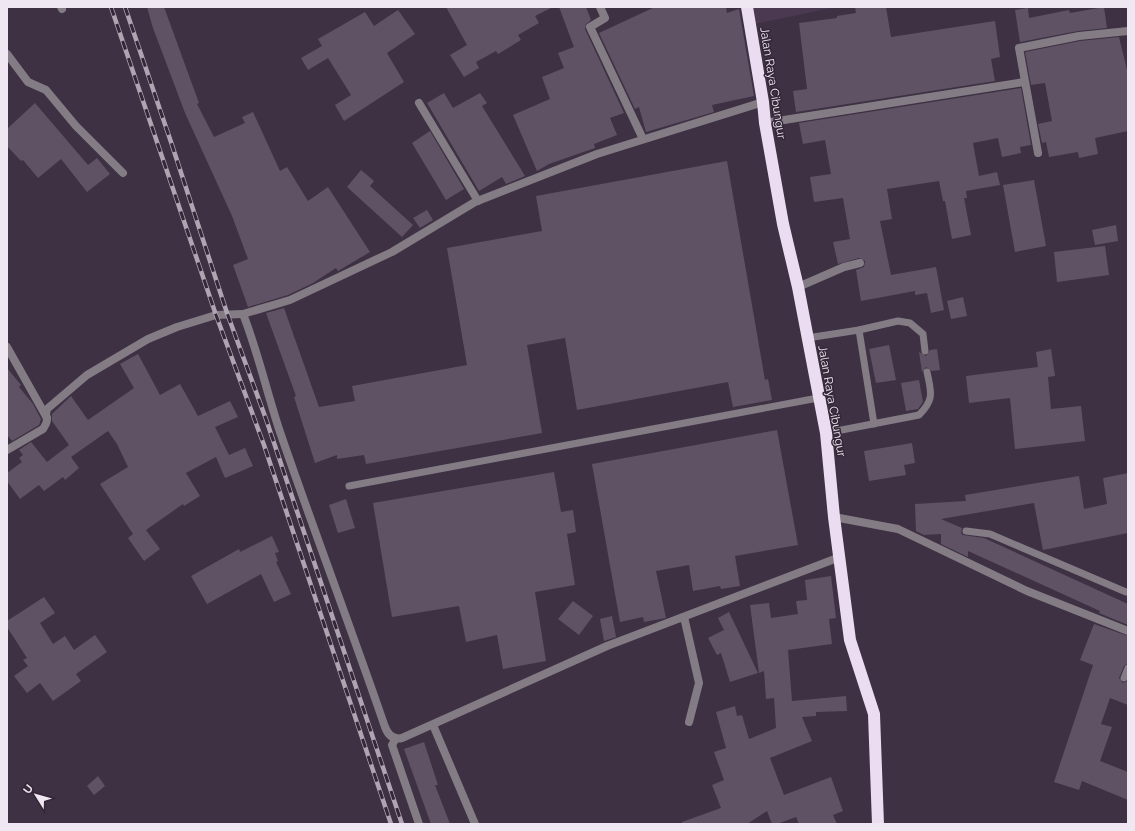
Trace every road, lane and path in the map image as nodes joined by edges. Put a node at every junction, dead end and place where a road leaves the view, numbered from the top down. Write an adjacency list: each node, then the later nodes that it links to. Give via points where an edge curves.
1 (600, 7): 9 (street, via 605,18 590,27)
2 (747, 7): 6 (highway, Jalan Raya Cibungur)
3 (1128, 31): 5 (street, via 1079,36 1019,48)
4 (7, 54): 11 (street, via 28,82 46,90 76,126)
5 (1024, 82): 8 (street); 10 (street)
6 (763, 102): 8 (highway, Jalan Raya Cibungur); 9 (street)
7 (419, 103): 12 (street)
8 (765, 123): 14 (highway, Jalan Raya Cibungur, via 783,224)
9 (643, 139): 12 (street, via 597,154)
10 (1038, 153)
11 (123, 173)
12 (478, 201): 15 (street, via 392,252 290,300)
13 (860, 263): 14 (street, via 844,267)
14 (798, 287): 17 (highway, Jalan Raya Cibungur)
15 (244, 314): 22 (street, via 216,315 148,339 87,375 47,409); 37 (street, via 279,430 387,733)
16 (859, 330): 17 (lane); 19 (lane, via 905,321 923,334); 23 (lane)
17 (807, 338): 21 (highway, Jalan Raya Cibungur)
18 (7, 347): 22 (street)
19 (925, 351)
20 (927, 372): 23 (lane, via 931,396 929,404 919,415)
21 (818, 398): 24 (highway, Jalan Raya Cibungur); 26 (lane)
22 (48, 419): 25 (street, via 43,429)
23 (874, 424): 24 (lane)
24 (826, 433): 27 (highway, Jalan Raya Cibungur)
25 (7, 450)
26 (349, 486)
27 (834, 517): 29 (highway, Jalan Raya Cibungur); 32 (street, via 912,534 1027,591)
28 (966, 532): 30 (lane, via 990,534)
29 (840, 557): 31 (street); 40 (highway, Jalan Raya Cibungur, via 850,640 874,714)
30 (1126, 592)
31 (684, 617): 35 (street, via 699,683); 36 (street, via 607,646)
32 (1128, 631)
33 (1128, 668): 34 (lane)
34 (1124, 678)
35 (690, 722)
36 (433, 725): 37 (street); 39 (street)
37 (396, 738): 38 (street, via 392,745)
38 (418, 824)
39 (475, 824)
40 (878, 824)

